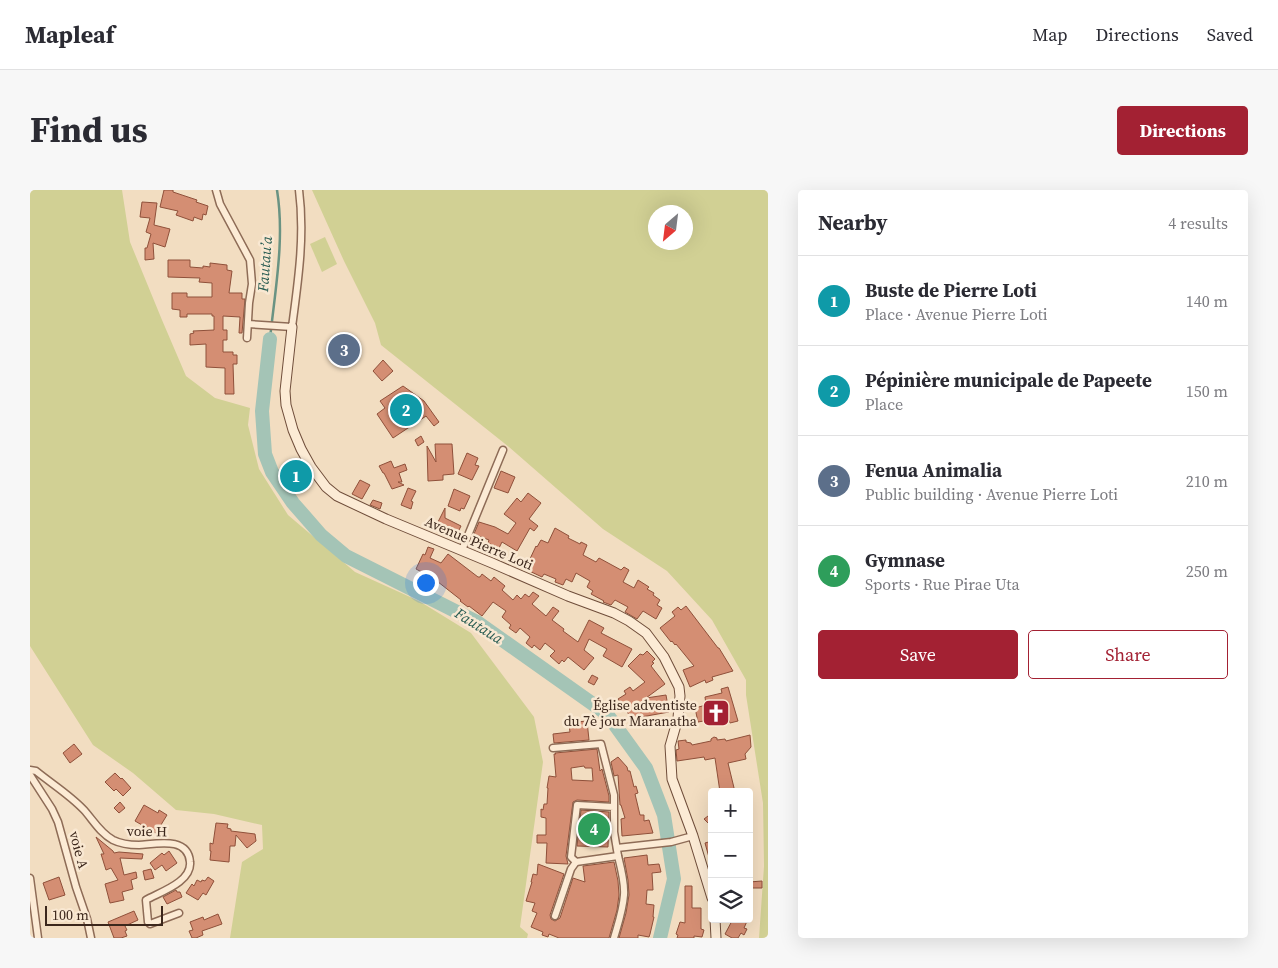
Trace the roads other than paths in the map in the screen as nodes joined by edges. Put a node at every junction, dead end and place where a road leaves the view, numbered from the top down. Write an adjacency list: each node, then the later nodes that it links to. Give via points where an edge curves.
1 (216, 190): 3 (street, via 220,204 250,260 252,284)
2 (299, 190): 4 (street, Avenue Pierre Loti, via 302,226)
3 (248, 324): 4 (street); 5 (street)
4 (292, 327): 7 (main road, Avenue Pierre Loti, via 286,405 301,449 318,478 337,496)
5 (248, 338)
6 (503, 450): 7 (street)
7 (462, 550): 12 (main road, Avenue Pierre Loti, via 614,613 646,633 679,687 680,710 670,746 670,760 672,778)
8 (553, 748): 11 (street, via 601,744)
9 (30, 770): 18 (street, voie H, via 36,771 83,809 111,839 128,845 177,844 186,851 190,867 185,876 146,900 150,924)
10 (30, 775): 22 (street, voie A, via 58,822)
11 (614, 807): 13 (street); 15 (street, via 576,805 572,857)
12 (693, 836): 13 (street); 17 (main road, Avenue Pierre Loti)
13 (617, 848): 14 (street)
14 (618, 856): 15 (street); 23 (street, via 624,893)
15 (576, 862): 19 (street)
16 (30, 878): 21 (street)
17 (708, 885)
18 (179, 913)
19 (555, 916)
20 (715, 923): 24 (main road)
21 (38, 938)
22 (91, 938)
23 (614, 938)
24 (716, 938)

